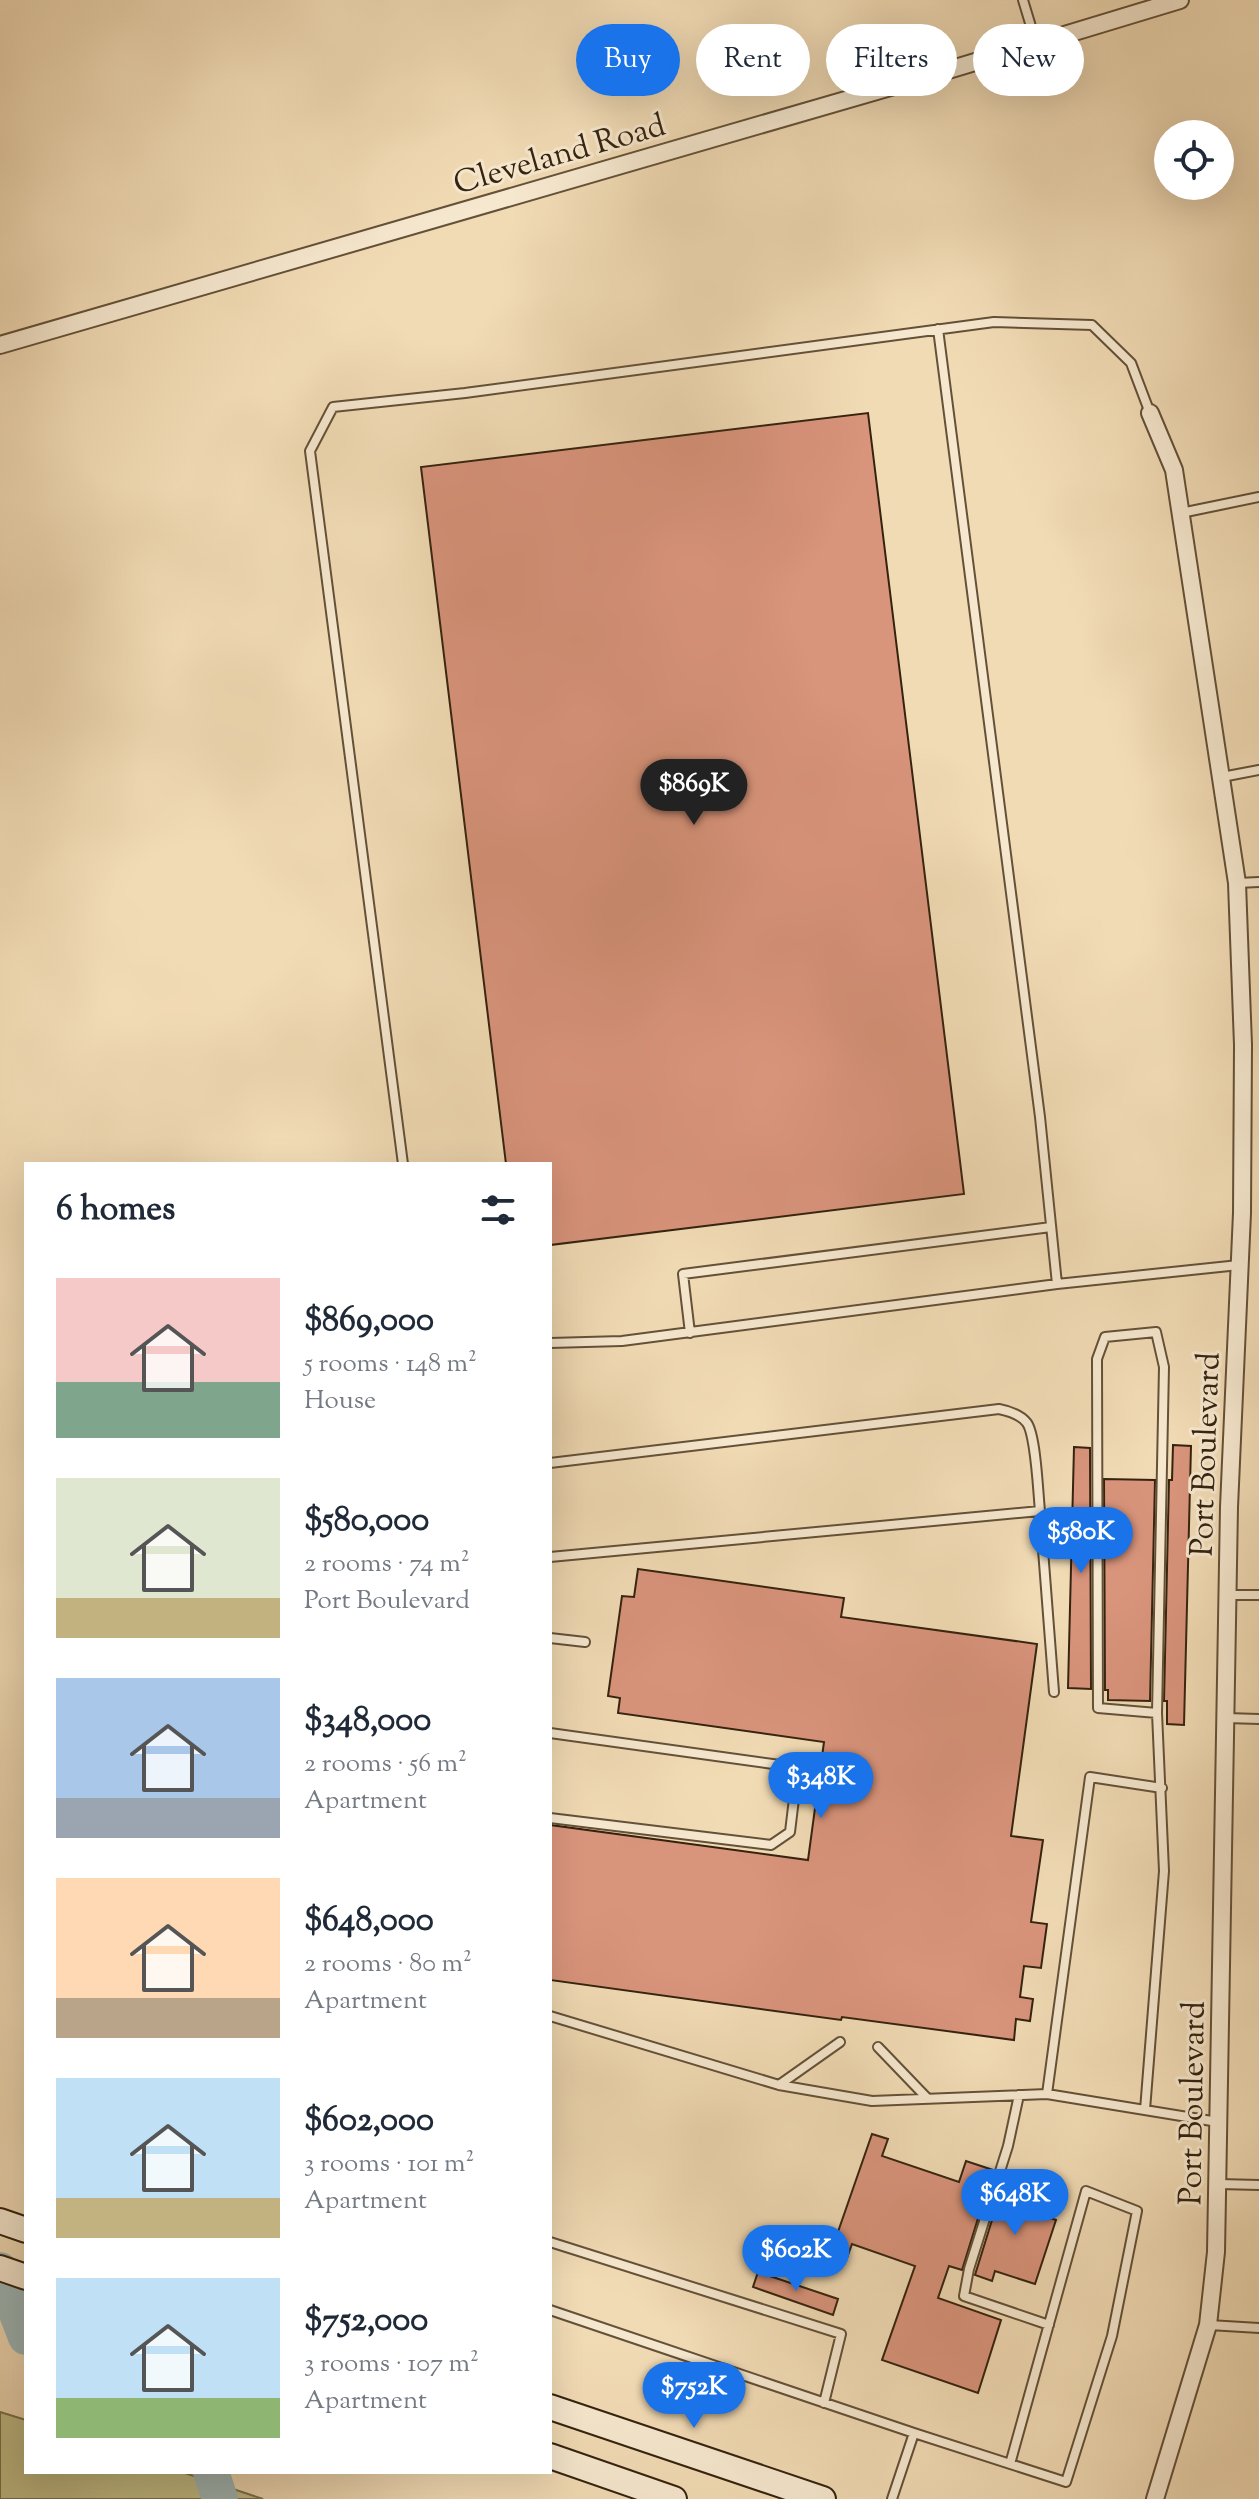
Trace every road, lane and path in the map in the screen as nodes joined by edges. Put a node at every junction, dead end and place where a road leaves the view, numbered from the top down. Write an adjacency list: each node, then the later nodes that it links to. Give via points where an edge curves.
1 (1023, 0): 3 (lane)
2 (1180, 0): 4 (street, Cleveland Road)
3 (1030, 24)
4 (1084, 29)
5 (973, 61): 7 (street, Cleveland Road)
6 (938, 329): 8 (lane, via 994,322 1092,325 1131,363); 15 (lane, via 333,407 310,451); 16 (lane)
7 (0, 345)
8 (1150, 413): 10 (street, Port Boulevard, via 1174,470)
9 (1259, 497): 10 (lane)
10 (1181, 513): 12 (street, Port Boulevard)
11 (1259, 770): 12 (lane)
12 (1221, 777): 14 (street, Port Boulevard)
13 (1259, 882): 14 (lane)
14 (1237, 883): 17 (street, Port Boulevard, via 1243,1045)
15 (403, 1162)
16 (1051, 1227): 18 (lane); 19 (lane, via 683,1274)
17 (1239, 1265): 18 (lane); 24 (street, Port Boulevard)
18 (1057, 1284): 19 (lane)
19 (690, 1333): 20 (lane)
20 (552, 1343)
21 (552, 1463): 22 (lane, via 999,1409 1020,1417 1031,1434)
22 (1040, 1511): 23 (lane); 28 (lane)
23 (552, 1557)
24 (1228, 1595): 25 (lane); 30 (street, Port Boulevard)
25 (1259, 1595)
26 (552, 1638): 27 (lane)
27 (585, 1642)
28 (1054, 1692)
29 (1157, 1713): 29 (lane, via 1164,1367 1156,1332 1105,1337 1097,1359 1097,1645 1098,1708); 33 (lane)
30 (1226, 1718): 31 (lane); 43 (street, Port Boulevard)
31 (1259, 1719)
32 (552, 1733): 34 (lane, via 780,1765 797,1774 790,1832 771,1845)
33 (1162, 1788): 39 (lane, via 1090,1777); 42 (lane, via 1164,1871)
34 (552, 1818)
35 (552, 2017): 38 (lane)
36 (840, 2042): 38 (lane)
37 (878, 2047): 41 (lane)
38 (779, 2085): 41 (lane, via 872,2101)
39 (1047, 2094): 40 (lane); 42 (lane)
40 (1019, 2095): 41 (lane); 52 (lane, via 964,2296)
41 (927, 2098)
42 (1145, 2110): 43 (lane)
43 (1219, 2123): 44 (street, Port Boulevard)
44 (1219, 2184): 45 (lane); 53 (street, Port Boulevard)
45 (1259, 2185)
46 (0, 2221): 47 (main road)
47 (24, 2229)
48 (552, 2243): 55 (lane, via 841,2334)
49 (0, 2268): 50 (main road)
50 (24, 2276)
51 (552, 2311): 55 (lane)
52 (1049, 2325): 59 (lane); 59 (lane, via 1086,2191 1137,2211 1112,2336 1066,2482)
53 (1208, 2325): 54 (lane); 63 (street, Port Boulevard)
54 (1259, 2328)
55 (824, 2403): 57 (lane)
56 (552, 2408): 61 (main road)
57 (914, 2433): 59 (lane); 62 (lane)
58 (552, 2457): 60 (main road)
59 (1010, 2464)
60 (674, 2499)
61 (823, 2499)
62 (892, 2499)
63 (1155, 2499)

